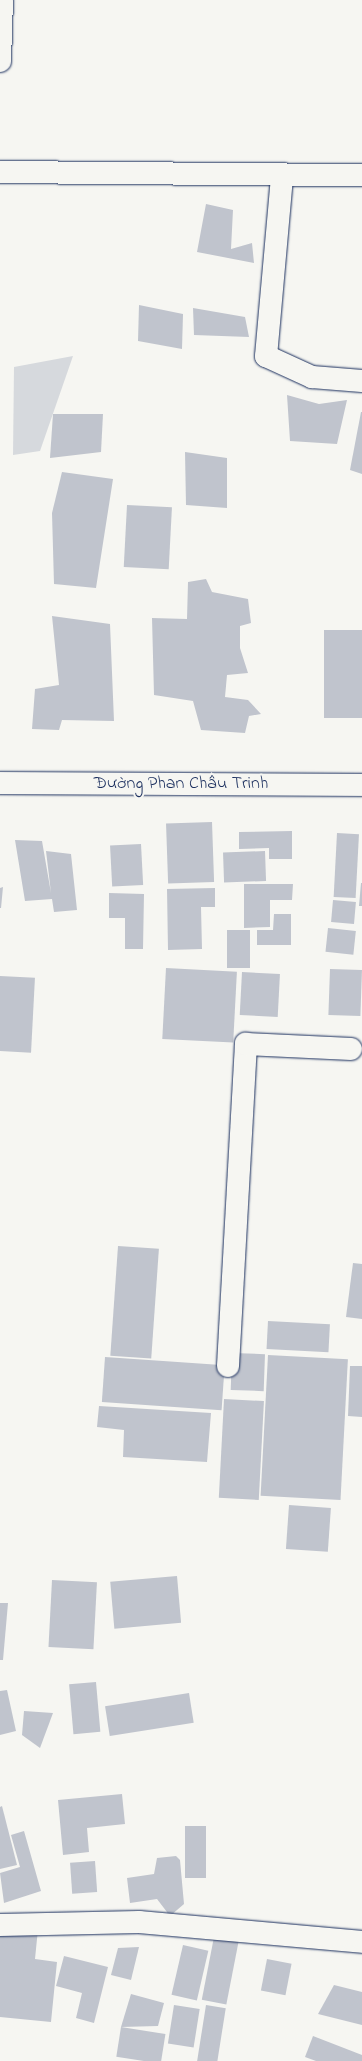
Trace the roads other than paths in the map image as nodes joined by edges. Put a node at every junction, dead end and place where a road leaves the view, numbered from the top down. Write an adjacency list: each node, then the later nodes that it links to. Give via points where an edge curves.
1 (2, 0): 2 (street)
2 (0, 61)
3 (0, 172): 5 (street)
4 (362, 175): 5 (street)
5 (282, 177): 6 (street, via 266,356 312,377)
6 (362, 381)
7 (0, 783): 8 (street, Đường Phan Châu Trinh)
8 (362, 785)
9 (351, 1049): 10 (street, via 246,1044)
10 (228, 1366)
11 (0, 1925): 12 (street, via 139,1922)
12 (362, 1942)

